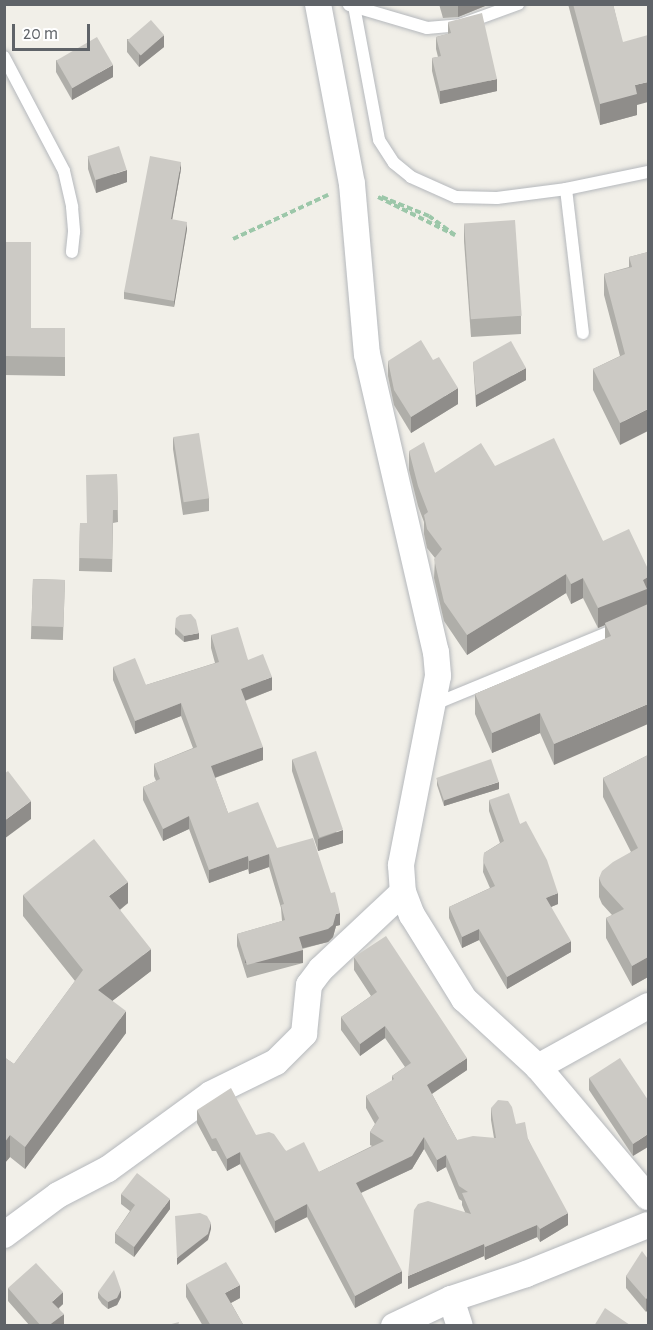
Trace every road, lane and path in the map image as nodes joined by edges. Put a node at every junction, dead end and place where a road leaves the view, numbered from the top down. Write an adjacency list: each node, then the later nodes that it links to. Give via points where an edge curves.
1 (318, 4): 10 (street, via 352,184 367,354 436,652)
2 (518, 4): 3 (lane, via 460,25 428,28)
3 (350, 5): 6 (lane, via 380,140 394,163 411,177 456,197 497,198)
4 (4, 57): 7 (lane, via 64,171 72,207)
5 (648, 172): 6 (lane)
6 (566, 189): 8 (lane)
7 (72, 252)
8 (583, 333)
9 (648, 616): 10 (lane)
10 (435, 704): 11 (street, via 401,865)
11 (403, 892): 13 (street, via 412,915 464,999); 16 (street, via 309,985 304,1034 276,1062 211,1094 108,1169 58,1194)
12 (648, 1006): 13 (street)
13 (538, 1067): 14 (street)
14 (648, 1197)
15 (648, 1225): 17 (street)
16 (4, 1235)
17 (450, 1299): 18 (street); 19 (street)
18 (394, 1326)
19 (460, 1326)

